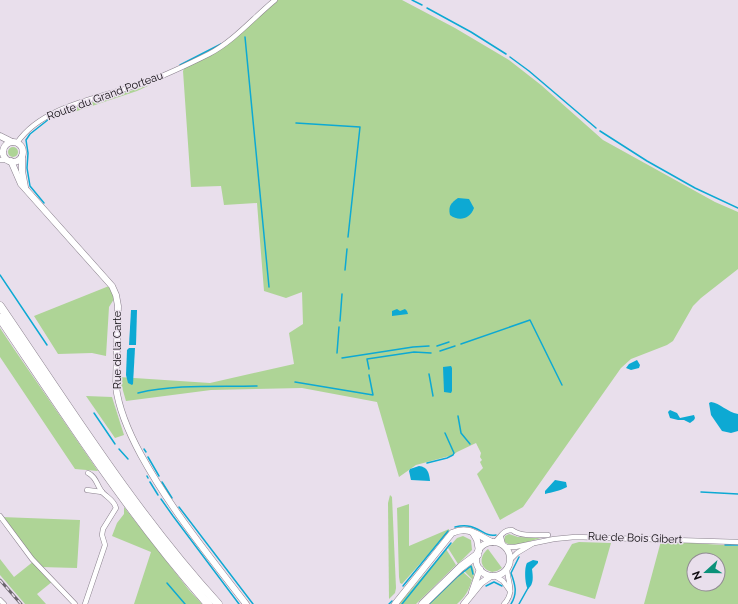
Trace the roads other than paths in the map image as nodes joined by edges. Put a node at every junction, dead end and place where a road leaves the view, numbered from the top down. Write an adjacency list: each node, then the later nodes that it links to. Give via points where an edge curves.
1 (275, 0): 4 (street, Route du Grand Porteau, via 241,32 210,53 148,82 52,113)
2 (0, 136): 4 (street)
3 (0, 142): 5 (street)
4 (15, 142): 5 (street, via 9,143); 6 (street, via 22,147)
5 (3, 150): 8 (street)
6 (22, 156): 8 (street, via 19,160); 9 (street)
7 (0, 160): 8 (street)
8 (9, 161): 9 (street, Rue de la Carte)
9 (25, 188): 36 (street, Rue de la Carte, via 114,290 118,306 117,398 124,420 157,482)
10 (0, 306): 35 (highway, via 124,487 172,551)
11 (0, 318): 34 (highway, via 119,492)
12 (88, 474): 14 (street, via 94,476)
13 (87, 490): 14 (street)
14 (102, 492): 33 (street, via 116,508 103,529 105,545)
15 (0, 516): 32 (street, via 32,559)
16 (473, 533): 19 (street); 23 (street, via 477,540); 37 (street, via 462,530 452,533)
17 (548, 535): 18 (street, via 520,534 512,530 503,532)
18 (501, 537): 19 (street); 22 (street)
19 (493, 542): 22 (street); 23 (street, via 486,544)
20 (738, 542): 21 (street, Rue de Bois Gibert, via 575,536)
21 (532, 544): 22 (street, Rue de Bois Gibert, via 512,548); 24 (street, Rue de Bois Gibert)
22 (504, 546): 24 (street)
23 (478, 553): 26 (street, via 477,562); 38 (highway)
24 (510, 560): 25 (street)
25 (507, 568): 27 (street); 28 (street)
26 (480, 569): 27 (street); 29 (street)
27 (493, 576): 28 (street, via 505,583); 29 (street, via 484,580)
28 (510, 591): 40 (street)
29 (470, 597): 39 (street)
30 (0, 600): 31 (street)
31 (4, 604)
32 (75, 604)
33 (85, 604)
34 (208, 604)
35 (218, 604)
36 (246, 604)
37 (395, 604)
38 (423, 604)
39 (464, 604)
40 (504, 604)

